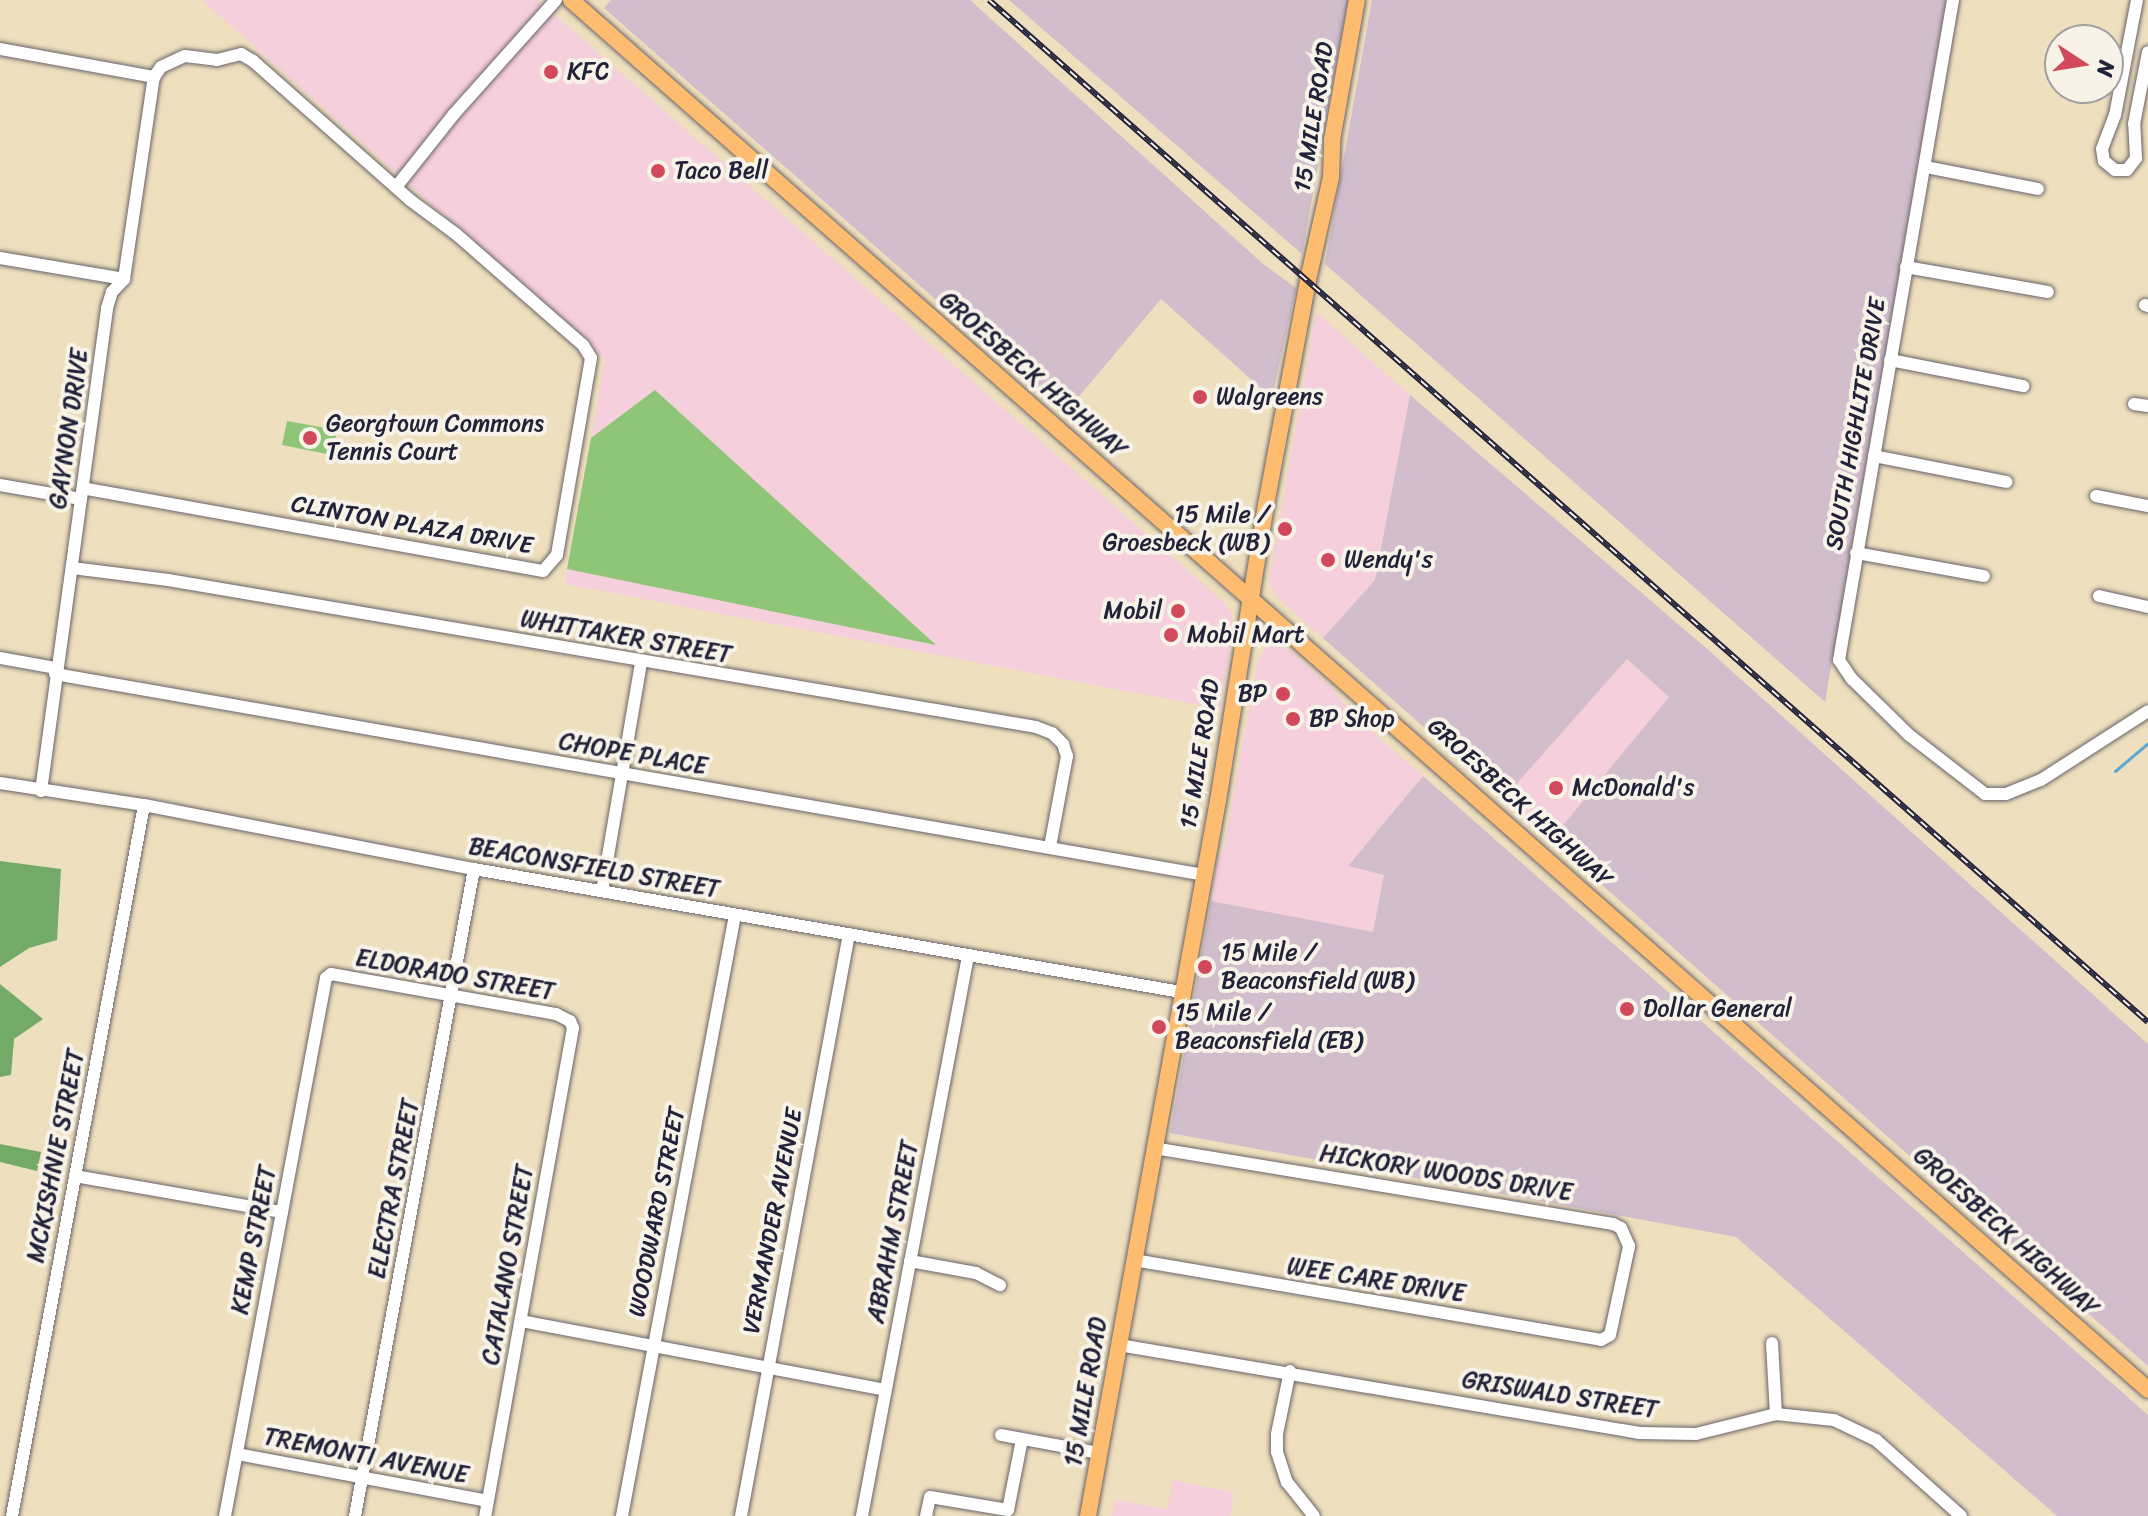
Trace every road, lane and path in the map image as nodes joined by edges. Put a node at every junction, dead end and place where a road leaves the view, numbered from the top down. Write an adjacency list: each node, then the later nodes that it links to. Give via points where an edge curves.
1 (556, 0): 10 (street)
2 (571, 0): 29 (main road, GROESBECK HIGHWAY)
3 (1357, 0): 29 (main road, 15 MILE ROAD, via 1332,140 1331,177)
4 (1953, 0): 9 (street, SOUTH HIGHLITE DRIVE)
5 (2137, 0): 7 (street, via 2115,115 2102,149 2104,161 2115,170 2127,170 2136,158 2134,124)
6 (0, 49): 8 (street)
7 (2148, 52)
8 (154, 77): 10 (street, CLINTON PLAZA DRIVE, via 168,62 185,56 247,57); 14 (street, GAYNON DRIVE)
9 (1926, 167): 11 (street); 13 (street, SOUTH HIGHLITE DRIVE)
10 (396, 187): 23 (street, CLINTON PLAZA DRIVE, via 588,352 589,383 557,555 547,569 538,572)
11 (2038, 189)
12 (0, 258): 14 (street)
13 (1906, 267): 15 (street); 16 (street, SOUTH HIGHLITE DRIVE)
14 (124, 279): 23 (street, GAYNON DRIVE, via 107,308)
15 (2048, 292)
16 (1890, 360): 17 (street); 20 (street, SOUTH HIGHLITE DRIVE)
17 (2023, 386)
18 (2134, 404): 19 (street)
19 (2148, 406)
20 (1874, 456): 21 (street); 26 (street, SOUTH HIGHLITE DRIVE)
21 (2006, 482)
22 (0, 485): 23 (street)
23 (82, 494): 27 (street, GAYNON DRIVE)
24 (2096, 496): 25 (street)
25 (2148, 506)
26 (1856, 553): 28 (street); 35 (street, SOUTH HIGHLITE DRIVE, via 1839,660 1909,735 1985,794 2006,794 2041,780)
27 (72, 568): 33 (street, WHITTAKER STREET); 34 (street, GAYNON DRIVE)
28 (1984, 576)
29 (1250, 596): 42 (main road, 15 MILE ROAD); 65 (main road, GROESBECK HIGHWAY)
30 (2099, 596): 31 (street)
31 (2148, 607)
32 (0, 658): 34 (street, CHOPE PLACE)
33 (641, 662): 36 (street); 40 (street, WHITTAKER STREET, via 1045,729 1063,744 1067,756)
34 (56, 671): 36 (street, CHOPE PLACE); 38 (street, GAYNON DRIVE)
35 (2148, 711)
36 (620, 775): 40 (street, CHOPE PLACE); 43 (street)
37 (0, 783): 38 (street, BEACONSFIELD STREET)
38 (41, 791): 39 (street, BEACONSFIELD STREET)
39 (144, 805): 41 (street, BEACONSFIELD STREET); 52 (street, MCKISHNIE STREET)
40 (1050, 847): 42 (street, CHOPE PLACE)
41 (474, 869): 43 (street, BEACONSFIELD STREET); 49 (street, ELECTRA STREET)
42 (1204, 875): 48 (main road, 15 MILE ROAD)
43 (602, 891): 44 (street, BEACONSFIELD STREET)
44 (735, 915): 45 (street, BEACONSFIELD STREET); 61 (street, WOODWARD STREET)
45 (849, 934): 46 (street, BEACONSFIELD STREET); 62 (street, VERMANDER AVENUE)
46 (968, 956): 48 (street, BEACONSFIELD STREET); 55 (street, ABRAHM STREET)
47 (331, 974): 49 (street, ELDORADO STREET); 53 (street, KEMP STREET, via 326,978)
48 (1181, 992): 51 (main road, 15 MILE ROAD)
49 (453, 996): 50 (street, ELDORADO STREET); 71 (street, ELECTRA STREET)
50 (570, 1021): 57 (street, CATALANO STREET, via 572,1035)
51 (1154, 1148): 54 (main road, 15 MILE ROAD); 58 (street, HICKORY WOODS DRIVE, via 1613,1224 1621,1228 1629,1246)
52 (75, 1176): 53 (street); 73 (street, MCKISHNIE STREET)
53 (282, 1212): 70 (street, KEMP STREET)
54 (1134, 1260): 58 (street, WEE CARE DRIVE, via 1601,1340); 60 (main road, 15 MILE ROAD)
55 (910, 1261): 56 (street, via 976,1273); 64 (street, ABRAHM STREET)
56 (1000, 1285)
57 (521, 1321): 61 (street); 72 (street, CATALANO STREET)
58 (1610, 1335)
59 (1772, 1343): 66 (street)
60 (1119, 1345): 63 (street, GRISWALD STREET); 69 (main road, 15 MILE ROAD)
61 (654, 1346): 62 (street); 77 (street, WOODWARD STREET)
62 (768, 1370): 64 (street); 78 (street, VERMANDER AVENUE)
63 (1290, 1371): 66 (street, GRISWALD STREET, via 1659,1435 1696,1434); 82 (street, via 1277,1452 1287,1482)
64 (885, 1390): 79 (street, ABRAHM STREET)
65 (2148, 1390)
66 (1776, 1414): 83 (street, GRISWALD STREET, via 1834,1420 1876,1440)
67 (1001, 1435): 68 (street)
68 (1022, 1439): 69 (street); 80 (street, via 1008,1510 930,1497)
69 (1099, 1453): 81 (main road, 15 MILE ROAD)
70 (237, 1454): 71 (street, TREMONTI AVENUE); 74 (street, KEMP STREET)
71 (362, 1478): 72 (street, TREMONTI AVENUE); 75 (street, ELECTRA STREET)
72 (488, 1501): 76 (street, CATALANO STREET)
73 (12, 1516)
74 (225, 1516)
75 (355, 1516)
76 (485, 1516)
77 (622, 1516)
78 (741, 1516)
79 (862, 1516)
80 (926, 1516)
81 (1088, 1516)
82 (1314, 1516)
83 (1961, 1516)

